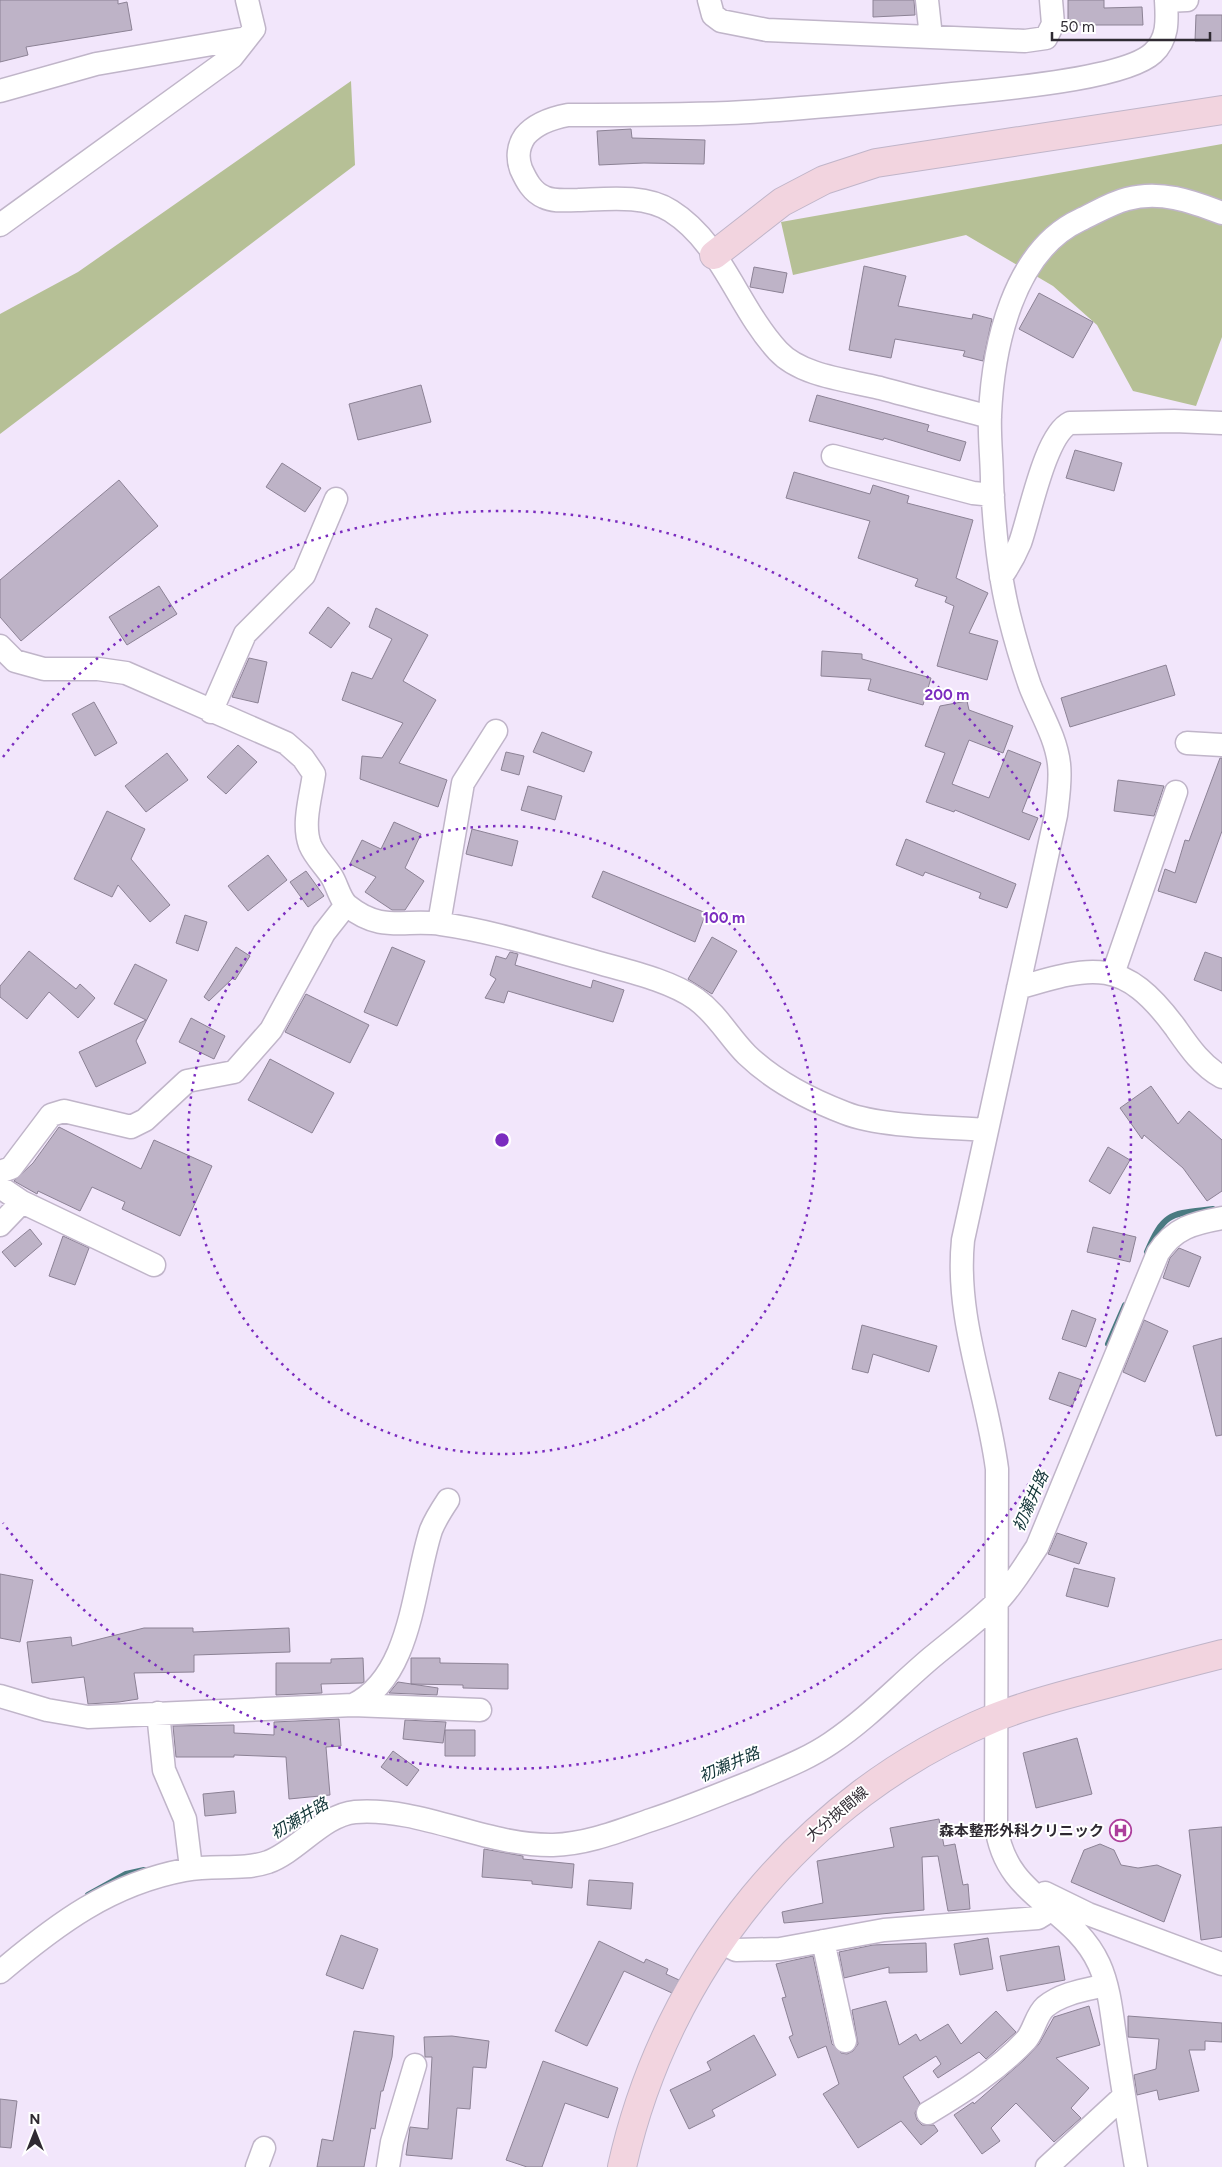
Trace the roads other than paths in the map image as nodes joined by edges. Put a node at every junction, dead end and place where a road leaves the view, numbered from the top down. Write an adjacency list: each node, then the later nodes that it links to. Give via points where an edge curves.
1 (247, 0): 7 (street, via 254,29)
2 (709, 0): 6 (street, via 712,15 721,21 767,30)
3 (927, 0): 6 (street)
4 (1051, 0): 6 (street, via 1052,24 1046,38 1025,41)
5 (1173, 0): 12 (street, via 1168,28 1153,53 1125,67 1081,78 1026,87 748,112 568,115 543,122 530,130 522,141 519,151 524,175 532,188 544,197 560,200 616,199 660,205 696,230)
6 (931, 37)
7 (247, 38): 8 (street, via 96,64); 11 (street, via 232,56)
8 (0, 91)
9 (1222, 110): 12 (main road, via 876,163 824,180 789,198 757,219)
10 (1222, 213): 13 (street, via 1193,202 1148,195 1125,199 1074,222 1052,236 1034,257 1006,316)
11 (0, 225)
12 (714, 255): 13 (street, via 768,338 787,359 821,372)
13 (990, 417): 16 (street)
14 (1222, 423): 18 (street, via 1070,423 1062,427 1050,448 1013,560)
15 (833, 456): 16 (street, via 973,493)
16 (993, 495): 18 (street)
17 (336, 499): 20 (street, via 304,575 245,634)
18 (1001, 577): 28 (street, via 1020,656 1057,753 1060,780 1056,815)
19 (0, 646): 20 (street, via 15,660 44,669 98,668 126,673)
20 (211, 712): 25 (street, via 286,743 303,758 314,774 307,827 311,846)
21 (496, 731): 26 (street, via 463,782)
22 (1187, 743): 23 (street)
23 (1222, 745)
24 (1176, 792): 27 (street)
25 (346, 905): 26 (street, via 370,919 392,924); 31 (street, via 324,933 271,1030 234,1072 187,1081 145,1120 131,1127 64,1111 52,1114 11,1168)
26 (439, 923): 30 (street, via 582,958 683,991 713,1014 740,1048 756,1062 797,1090 847,1114 880,1121)
27 (1113, 974): 28 (street, via 1083,971); 29 (street, via 1145,991 1200,1061)
28 (1018, 988): 30 (street)
29 (1222, 1077)
30 (987, 1130): 38 (street, via 964,1240 961,1283 968,1333 997,1469)
31 (0, 1172)
32 (0, 1187): 33 (street)
33 (22, 1202): 35 (street); 36 (street)
34 (1222, 1218): 38 (street, via 1182,1228 1165,1242 1158,1253 1037,1547)
35 (0, 1225)
36 (154, 1265)
37 (448, 1500): 41 (street, via 432,1528 408,1630 389,1671 369,1697)
38 (998, 1601): 44 (street); 45 (street, via 823,1748 712,1798 603,1836 567,1844 535,1844 471,1834 407,1815 351,1812 339,1816 288,1852 269,1861 250,1867)
39 (1222, 1654): 44 (main road, 大分挾間線, via 1069,1694)
40 (0, 1696): 43 (street, via 88,1717)
41 (353, 1704): 42 (street); 43 (street)
42 (480, 1710)
43 (158, 1713): 45 (street, via 164,1770 185,1819)
44 (995, 1718): 46 (street, via 998,1838 1000,1850); 49 (main road, 大分挾間線, via 914,1759 845,1806 784,1862)
45 (191, 1868): 51 (street, via 163,1874 104,1897 51,1930)
46 (1016, 1876): 47 (street); 50 (street, via 1088,1914)
47 (1051, 1910): 48 (street, via 1038,1918 884,1930); 52 (street, via 1093,1951)
48 (823, 1941): 49 (street, via 780,1949 743,1950); 53 (street)
49 (720, 1942): 58 (main road, 大分挾間線, via 684,1998 661,2048 639,2105)
50 (1222, 1964)
51 (0, 1972)
52 (1106, 1985): 55 (street); 56 (street, via 1072,1993 1046,2007 1031,2034 1011,2054 960,2094)
53 (845, 2041)
54 (415, 2066): 57 (street, via 394,2134)
55 (1124, 2096): 59 (street); 60 (street)
56 (928, 2113)
57 (388, 2167)
58 (622, 2167)
59 (1048, 2167)
60 (1136, 2167)

